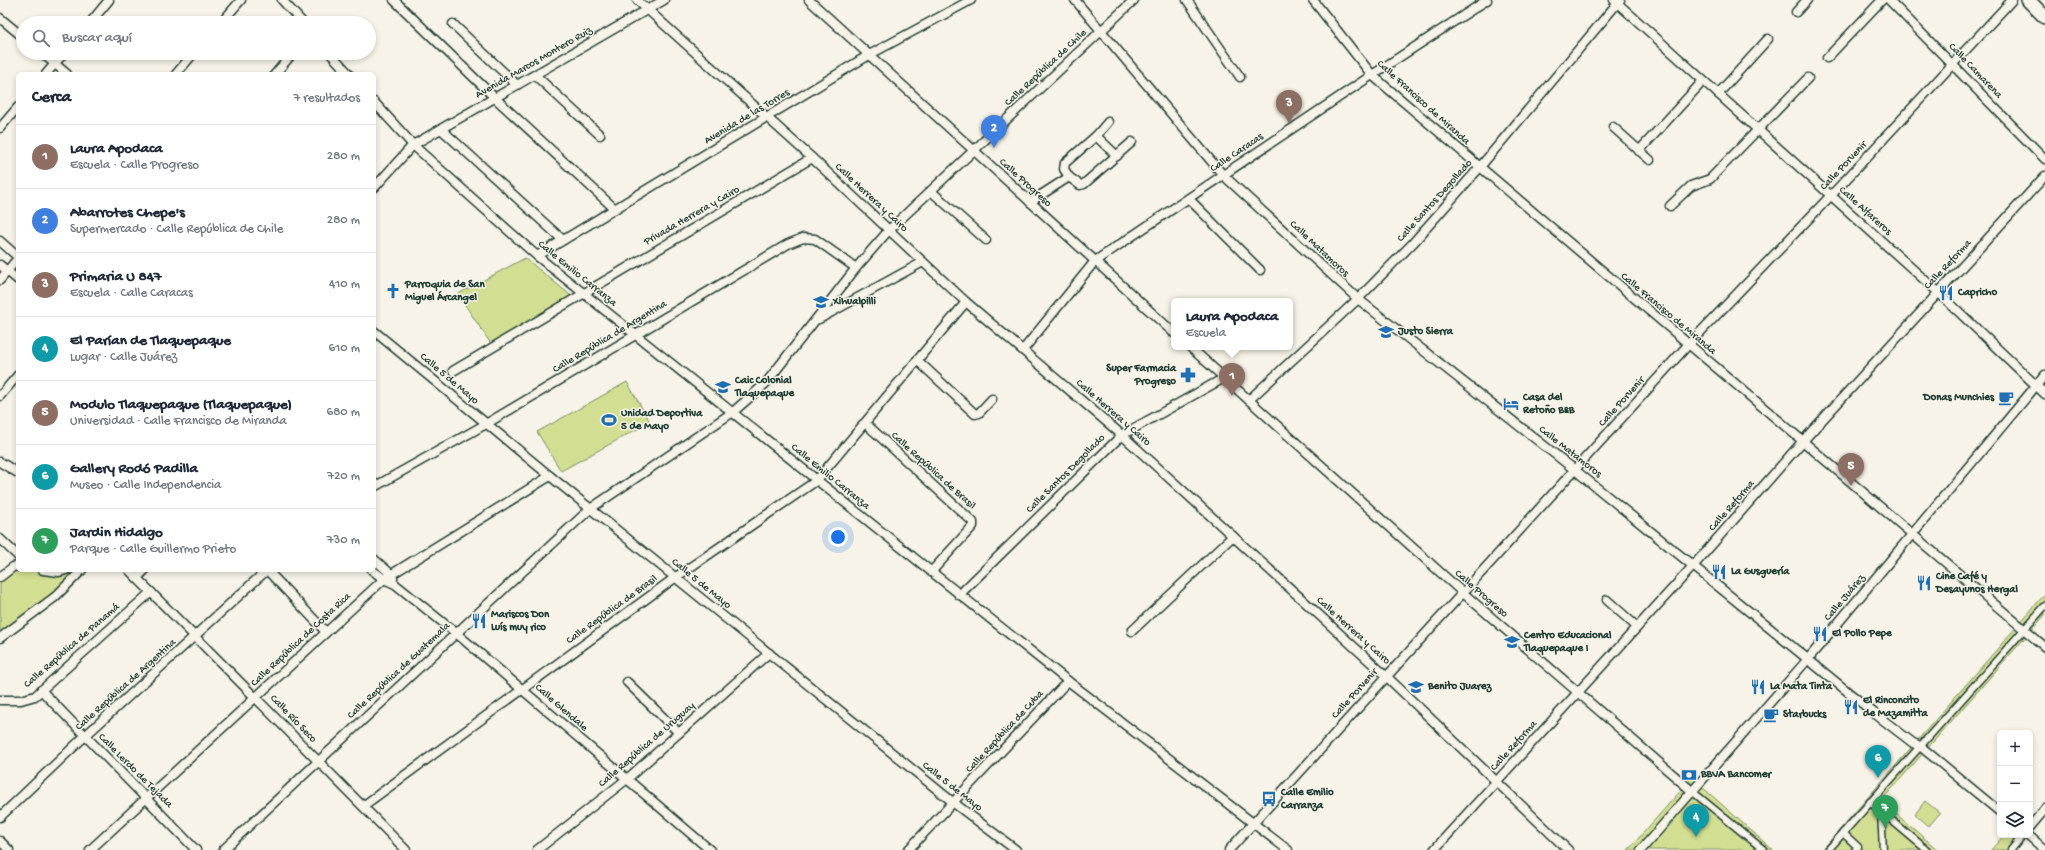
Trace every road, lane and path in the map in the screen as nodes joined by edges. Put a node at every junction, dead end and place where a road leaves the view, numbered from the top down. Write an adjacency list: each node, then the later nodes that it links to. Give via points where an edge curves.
1 (109, 0): 22 (street)
2 (241, 0): 23 (street)
3 (282, 0): 24 (street)
4 (394, 0): 52 (street)
5 (637, 0): 20 (street, Calle Herrera y Cairo)
6 (664, 0): 20 (street, Avenida Marcos Montero Ruiz)
7 (809, 0): 31 (street, Calle Progreso)
8 (971, 0): 31 (street, Avenida de las Torres)
9 (1075, 0): 29 (street, Calle Matamoros)
10 (1134, 0): 29 (street, Calle República de Chile)
11 (1188, 0): 47 (street)
12 (1313, 0): 46 (street, Calle Francisco de Miranda)
13 (1487, 0): 46 (street, Calle Caracas)
14 (1807, 0): 21 (street)
15 (1882, 0): 32 (street)
16 (1890, 0): 39 (street, Calle Camarena)
17 (2012, 0): 39 (street, Calle Porvenir)
18 (2028, 0): 25 (main road)
19 (1617, 1): 49 (street, Calle Alfareros); 71 (street, Calle Santos Degollado)
20 (649, 10): 45 (street, Avenida Marcos Montero Ruiz); 55 (street, Calle Herrera y Cairo)
21 (1796, 12)
22 (96, 16)
23 (227, 16)
24 (297, 16)
25 (2045, 17)
26 (0, 18): 28 (street)
27 (453, 24): 50 (street)
28 (16, 31)
29 (1102, 31): 65 (street, Calle República de Chile); 72 (street, Calle Matamoros)
30 (1768, 39): 51 (street)
31 (870, 56): 55 (street, Avenida de las Torres); 65 (street, Calle Progreso)
32 (1827, 58)
33 (50, 60): 38 (street)
34 (58, 60): 38 (street)
35 (188, 60): 42 (street)
36 (287, 60): 43 (street)
37 (336, 60): 44 (street)
38 (55, 64): 40 (street); 41 (street)
39 (1953, 65): 69 (street, Calle Camarena); 77 (street, Calle Porvenir)
40 (48, 72)
41 (65, 72)
42 (178, 72)
43 (277, 72)
44 (347, 72)
45 (535, 75): 50 (street, Avenida Marcos Montero Ruiz); 61 (street)
46 (1372, 75): 71 (street, Calle Francisco de Miranda); 72 (street, Calle Caracas)
47 (1240, 77)
48 (1808, 78): 60 (street)
49 (1703, 81): 51 (street, Calle Alfareros); 66 (street)
50 (517, 85): 52 (street, Avenida Marcos Montero Ruiz)
51 (1718, 94): 60 (street, Calle Alfareros)
52 (495, 98): 59 (street, Avenida Marcos Montero Ruiz); 81 (street)
53 (376, 104): 64 (street, Calle Emilio Carranza)
54 (16, 109): 58 (street)
55 (768, 118): 68 (street, Calle Herrera y Cairo); 81 (street, Avenida de las Torres)
56 (1108, 122): 62 (street)
57 (1613, 127): 66 (street)
58 (0, 128)
59 (441, 129): 64 (street, Avenida Marcos Montero Ruiz); 83 (street)
60 (1758, 129): 77 (street, Calle Alfareros); 80 (street, via 1710,179 1690,186)
61 (600, 135)
62 (1096, 136): 67 (street); 74 (street, via 1065,163 1064,169)
63 (1132, 142): 67 (street)
64 (413, 144): 75 (street); 87 (street, Calle Emilio Carranza)
65 (974, 150): 76 (street, Calle República de Chile); 79 (street, Calle Progreso)
66 (1639, 152): 70 (street)
67 (1117, 156): 74 (street, via 1084,184 1080,185)
68 (812, 158): 82 (street, Calle Herrera y Cairo); 98 (street, Privada Herrera y Cairo)
69 (2045, 159)
70 (1650, 160)
71 (1480, 167): 99 (street, Calle Santos Degollado); 105 (street, Calle Francisco de Miranda)
72 (1224, 176): 78 (street, Calle Caracas); 99 (street, Calle Matamoros)
73 (2045, 176): 97 (street, Calle Reforma)
74 (1069, 177): 79 (street)
75 (376, 186)
76 (931, 191): 82 (street, Calle República de Chile); 84 (street)
77 (1831, 195): 97 (street, Calle Alfareros); 105 (street, Calle Porvenir)
78 (1189, 199): 89 (street, Calle Caracas); 93 (street)
79 (1030, 202): 89 (street, Calle Progreso)
80 (1670, 206)
81 (615, 208): 83 (street, Avenida de las Torres)
82 (890, 230): 90 (street, Calle Herrera y Cairo); 92 (street, Calle República de Chile)
83 (563, 240): 87 (street, Avenida de las Torres)
84 (986, 240)
85 (0, 241): 86 (street)
86 (16, 256)
87 (537, 256): 98 (street, Calle Emilio Carranza)
88 (16, 260): 94 (street)
89 (1095, 261): 102 (street, Calle Progreso); 106 (street, Calle Caracas)
90 (923, 262): 100 (street, Calle Herrera y Cairo); 101 (street)
91 (0, 265): 94 (street)
92 (856, 268): 101 (street, Calle República de Chile); 104 (street, Calle República de Argentina, via 815,239 803,238 788,244)
93 (1260, 270)
94 (7, 271): 95 (street); 96 (street)
95 (16, 278)
96 (0, 280)
97 (1938, 292): 113 (street, Calle Alfareros); 122 (street, Calle Reforma)
98 (583, 293): 104 (street, Calle Emilio Carranza); 109 (street)
99 (1358, 299): 117 (street, Calle Santos Degollado); 124 (street, Calle Matamoros)
100 (966, 302): 106 (street, Calle Herrera y Cairo); 108 (street, Calle República de Brasil)
101 (815, 321): 118 (street, Calle República de Chile, via 766,383)
102 (1171, 330)
103 (376, 333): 120 (street, Calle 5 de Mayo)
104 (635, 334): 118 (street, Calle Emilio Carranza); 120 (street, Calle República de Argentina)
105 (1688, 345): 122 (street, Calle Francisco de Miranda); 124 (street, Calle Porvenir)
106 (1023, 350): 121 (street, Calle Herrera y Cairo)
107 (1193, 350): 112 (street, Calle Progreso)
108 (917, 360): 116 (street, via 975,414); 119 (street, Calle República de Brasil)
109 (453, 371)
110 (2045, 375): 113 (street, Calle Juárez)
111 (16, 377): 115 (street)
112 (1224, 378): 117 (street, Calle Progreso); 121 (street, Calle Santos Degollado)
113 (2036, 386): 114 (street, Calle Alfareros); 130 (street, Calle Juárez)
114 (2045, 394)
115 (0, 396)
116 (992, 399)
117 (1249, 400): 153 (street, Calle Progreso)
118 (733, 412): 127 (street, Calle Emilio Carranza); 129 (street, Calle República de Chile)
119 (864, 423): 127 (street, Calle República de Brasil); 144 (street, Calle República de Brasil, via 973,522 972,529)
120 (486, 424): 126 (street, Calle 5 de Mayo); 128 (street, Calle República de Argentina)
121 (1122, 435): 131 (street, Calle Herrera y Cairo); 154 (street, Calle Santos Degollado)
122 (1802, 442): 130 (street, Calle Francisco de Miranda); 135 (street, Calle Reforma)
123 (0, 462): 125 (street)
124 (1575, 470): 135 (street, Calle Matamoros); 153 (street, Calle Porvenir)
125 (16, 472)
126 (550, 476): 129 (street, Calle 5 de Mayo); 145 (street, Calle República de Costa Rica)
127 (816, 480): 144 (street, Calle Emilio Carranza); 149 (street, Calle República de Brasil)
128 (376, 486)
129 (590, 509): 149 (street, Calle 5 de Mayo); 161 (street, Calle República de Guatemala)
130 (1912, 535): 158 (street, Calle Francisco de Miranda); 166 (street, Calle Juárez)
131 (1233, 536): 159 (street); 167 (street, Calle Herrera y Cairo)
132 (0, 539): 133 (street)
133 (16, 554)
134 (376, 561): 145 (street, Calle Glendale)
135 (1694, 565): 157 (street, Calle Reforma); 166 (street, Calle Matamoros)
136 (16, 566): 146 (street)
137 (69, 572): 147 (street)
138 (80, 572): 147 (street)
139 (131, 572): 148 (street, Calle Río Seco)
140 (143, 572): 148 (street)
141 (265, 572): 162 (street, Calle República de Argentina)
142 (269, 572): 160 (street)
143 (375, 572): 150 (street, Calle Glendale)
144 (931, 572): 154 (street, Calle Emilio Carranza)
145 (391, 574): 150 (street, Calle República de Costa Rica); 151 (street, Calle Glendale)
146 (0, 576)
147 (75, 577): 163 (street, via 55,598)
148 (137, 578): 152 (street, Calle Río Seco)
149 (676, 578): 165 (street, Calle 5 de Mayo); 171 (street, Calle República de Brasil)
150 (384, 579): 151 (street, Calle Glendale); 160 (street, Calle República de Costa Rica)
151 (395, 584): 161 (street, Calle Glendale)
152 (151, 592): 162 (street, Calle Río Seco); 170 (street, Calle República de Panamá)
153 (1462, 592): 167 (street, Calle Porvenir); 172 (street, Calle Progreso)
154 (959, 595): 169 (street, Calle Emilio Carranza)
155 (1607, 600): 157 (street)
156 (2045, 606): 158 (street)
157 (1637, 627): 172 (street, Calle Reforma)
158 (2024, 630): 164 (street, Calle Francisco de Miranda); 177 (street)
159 (1132, 631)
160 (326, 632): 173 (street, Calle República de Costa Rica)
161 (456, 632): 171 (street, Calle Glendale); 178 (street, Calle República de Guatemala)
162 (196, 636): 173 (street, Calle Río Seco); 176 (street, Calle República de Argentina)
163 (0, 638)
164 (2045, 647)
165 (769, 653): 175 (street, Calle República de Uruguay); 184 (street, Calle 5 de Mayo)
166 (1808, 659): 177 (street, Calle Matamoros); 181 (street, Calle Juárez)
167 (1386, 676): 180 (street, Calle Herrera y Cairo); 190 (street, Calle Porvenir)
168 (627, 682): 175 (street)
169 (1068, 682): 184 (street, Calle República de Cuba); 190 (street, Calle Emilio Carranza)
170 (41, 690): 174 (street, Calle República de Panamá, via 29,698); 176 (street, Calle Lerdo de Tejada)
171 (523, 690): 179 (street, Calle Glendale); 185 (street, Calle República de Brasil)
172 (1578, 692): 180 (street, Calle Reforma); 181 (street, Calle Progreso)
173 (256, 697): 178 (street, Calle Río Seco); 182 (street, Calle República de Costa Rica)
174 (0, 700)
175 (679, 733): 179 (street, Calle República de Uruguay)
176 (85, 736): 182 (street, Calle Lerdo de Tejada); 189 (street, Calle República de Argentina)
177 (1920, 746): 183 (street); 187 (street, Calle Matamoros)
178 (319, 761): 185 (street, Calle Río Seco); 200 (street, Calle República de Guatemala)
179 (627, 779): 202 (street, Calle República de Uruguay); 203 (street, Calle Glendale)
180 (1496, 782): 208 (street, Calle Reforma); 209 (street, Calle Herrera y Cairo)
181 (1694, 792): 210 (street, Calle Juárez); 211 (street, Calle Progreso)
182 (146, 797): 198 (street, Calle República de Costa Rica); 199 (street, Calle Lerdo de Tejada)
183 (1870, 802): 188 (street); 192 (street)
184 (954, 803): 204 (street, Calle República de Cuba); 205 (street, Calle 5 de Mayo)
185 (363, 806): 201 (street, Calle Río Seco)
186 (2045, 809): 191 (street)
187 (1997, 810)
188 (1881, 811): 196 (street); 214 (street)
189 (0, 818)
190 (1253, 823): 206 (street, Calle Porvenir); 207 (street, Calle Emilio Carranza)
191 (2033, 823)
192 (1843, 833): 212 (street); 213 (street, via 1858,847)
193 (2021, 838): 216 (street)
194 (2031, 838): 217 (street)
195 (0, 841): 197 (street)
196 (1919, 848): 215 (street)
197 (9, 850)
198 (90, 850)
199 (196, 850)
200 (223, 850)
201 (406, 850)
202 (537, 850)
203 (710, 850)
204 (908, 850)
205 (1016, 850)
206 (1229, 850)
207 (1288, 850)
208 (1434, 850)
209 (1568, 850)
210 (1641, 850)
211 (1764, 850)
212 (1828, 850)
213 (1855, 850)
214 (1883, 850)
215 (1927, 850)
216 (2011, 850)
217 (2045, 850)

